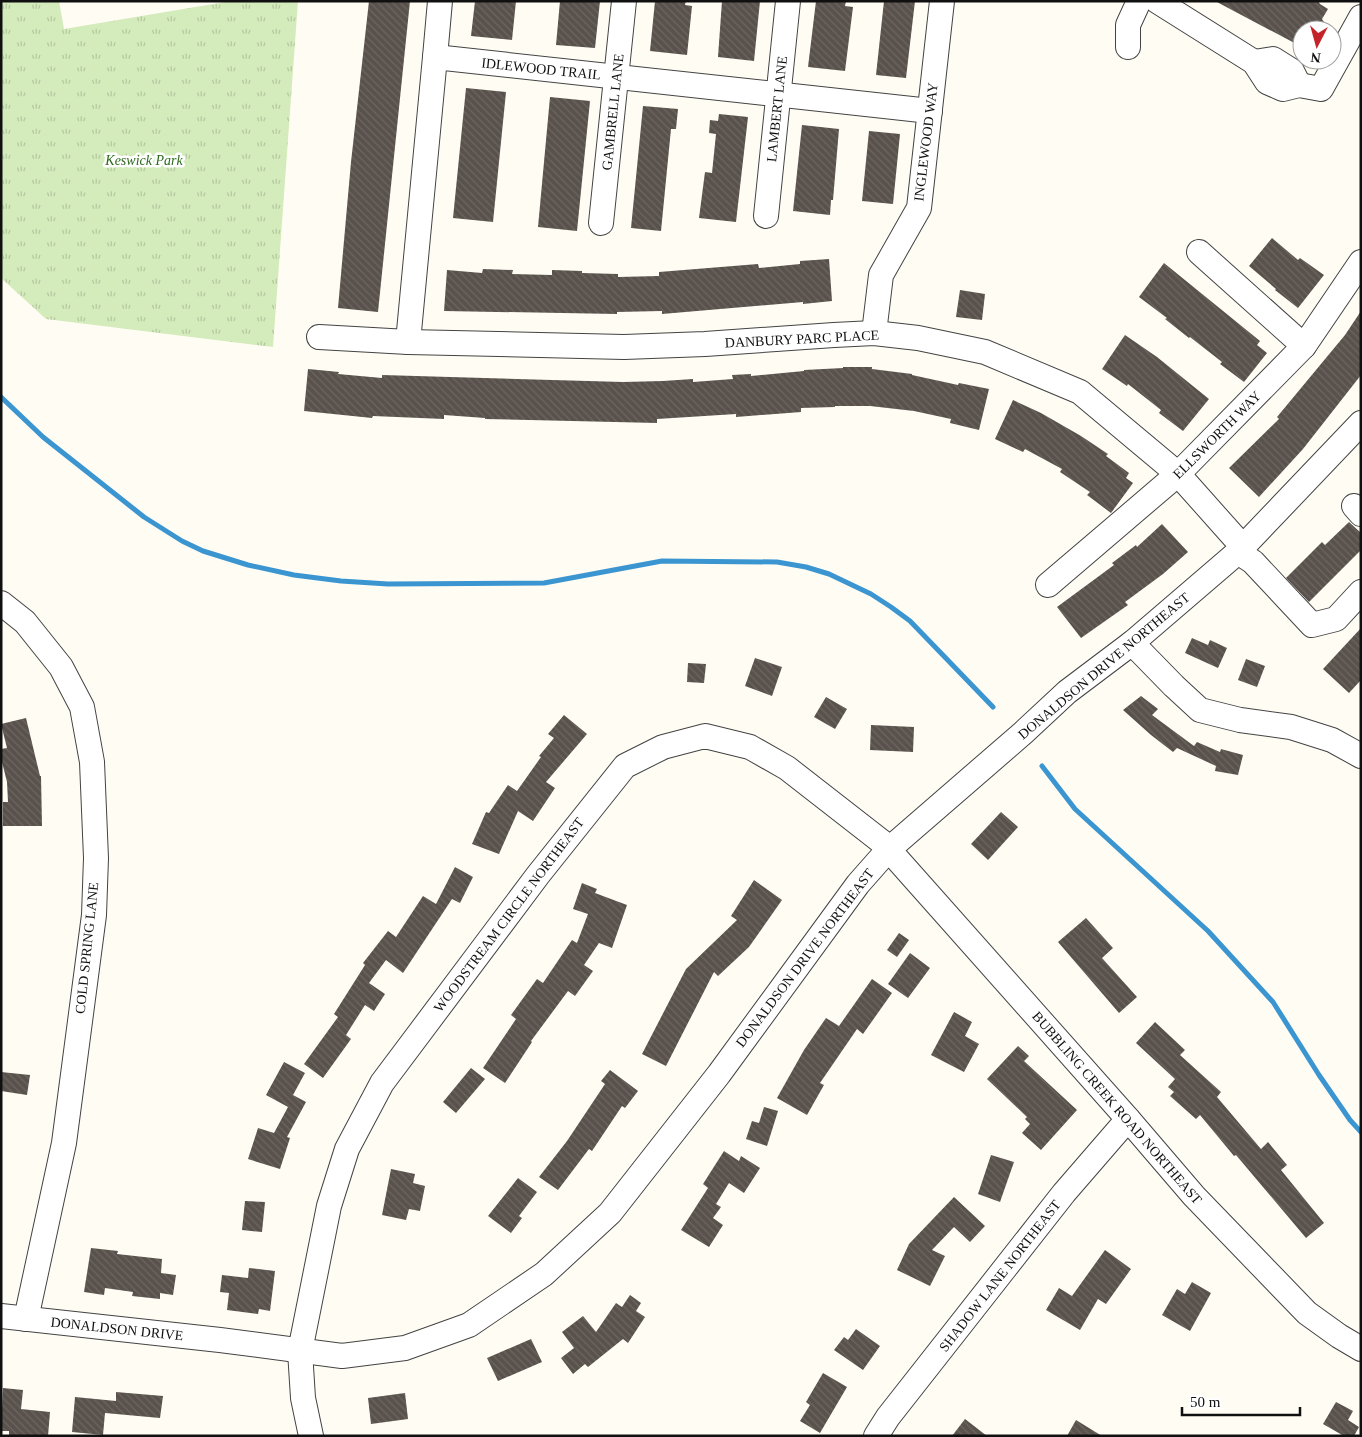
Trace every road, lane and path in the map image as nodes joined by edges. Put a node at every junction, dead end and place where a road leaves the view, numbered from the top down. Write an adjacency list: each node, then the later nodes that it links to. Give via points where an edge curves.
1 (440, 1): 9 (street)
2 (624, 1): 10 (street, GAMBRELL LANE)
3 (788, 1): 11 (street, LAMBERT LANE)
4 (942, 1): 12 (street, INGLEWOOD WAY)
5 (1139, 1): 8 (street, via 1128,25)
6 (1156, 1): 7 (street, via 1254,62 1267,82 1283,89 1299,85 1321,89)
7 (1361, 17)
8 (1128, 47)
9 (436, 58): 10 (street, IDLEWOOD TRAIL); 19 (street)
10 (616, 77): 11 (street, IDLEWOOD TRAIL); 14 (street, GAMBRELL LANE)
11 (778, 94): 12 (street, IDLEWOOD TRAIL); 13 (street, LAMBERT LANE)
12 (930, 111): 17 (street, INGLEWOOD WAY, via 918,208 881,275)
13 (766, 216)
14 (601, 224)
15 (1199, 252): 20 (street)
16 (1361, 262): 20 (street, ELLSWORTH WAY)
17 (874, 334): 19 (street, DANBURY PARC PLACE, via 624,347); 22 (street, DANBURY PARC PLACE, via 920,330 985,352 1080,392)
18 (320, 337): 19 (street, DANBURY PARC PLACE)
19 (408, 342)
20 (1304, 346): 22 (street, ELLSWORTH WAY)
21 (1361, 423): 23 (street, DONALDSON DRIVE NORTHEAST)
22 (1178, 474): 23 (street, DANBURY PARC PLACE); 24 (street, ELLSWORTH WAY)
23 (1240, 549): 25 (street, DANBURY PARC PLACE, via 1312,625 1336,618); 27 (street, DONALDSON DRIVE NORTHEAST)
24 (1048, 585)
25 (1361, 592)
26 (1, 603): 32 (street, COLD SPRING LANE, via 24,622 61,667 82,708 92,762 96,858 94,915 64,1143)
27 (1132, 643): 28 (street, via 1200,710 1291,727 1332,740); 29 (street, DONALDSON DRIVE NORTHEAST, via 1067,692)
28 (1361, 756)
29 (888, 850): 30 (street, BUBBLING CREEK ROAD NORTHEAST); 35 (street, DONALDSON DRIVE NORTHEAST, via 858,884 719,1074 610,1213 544,1274 469,1325 405,1348 342,1356); 35 (street, WOODSTREAM CIRCLE NORTHEAST, via 788,768 750,747 705,736 663,747 625,766 538,875 382,1083 347,1149 329,1206)
30 (1128, 1119): 34 (street, BUBBLING CREEK ROAD NORTHEAST, via 1194,1196 1307,1314); 37 (street, SHADOW LANE NORTHEAST, via 1064,1193)
31 (1, 1316): 32 (street, DONALDSON DRIVE)
32 (26, 1319): 33 (street, DONALDSON DRIVE)
33 (232, 1342): 35 (street, DONALDSON DRIVE NORTHEAST)
34 (1361, 1349)
35 (300, 1351): 36 (street, WOODSTREAM CIRCLE NORTHEAST, via 303,1398)
36 (311, 1436)
37 (876, 1436)

